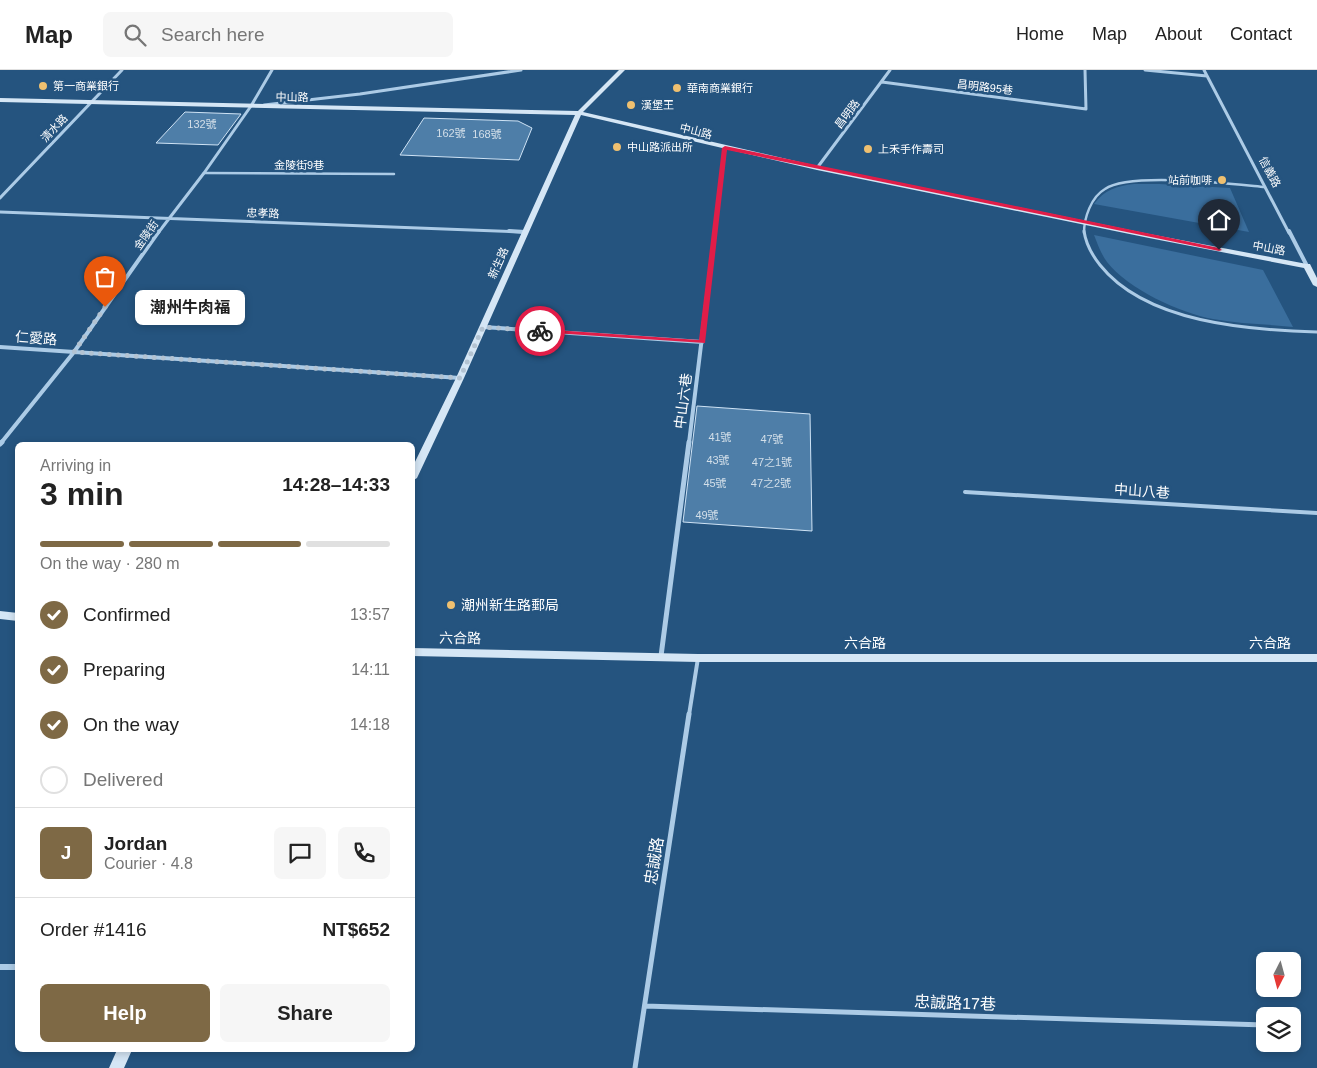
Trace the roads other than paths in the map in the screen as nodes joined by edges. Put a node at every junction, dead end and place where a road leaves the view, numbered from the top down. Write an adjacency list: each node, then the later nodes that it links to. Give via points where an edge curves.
1 (122, 70): 13 (street, 清水路)
2 (272, 70): 14 (street, 金陵街)
3 (521, 70): 9 (street, 中山路)
4 (622, 70): 15 (main road, 新生路)
5 (890, 70): 11 (street, 昌明路)
6 (1085, 70): 11 (street, 昌明路95巷, via 1086,109)
7 (1145, 70): 10 (street)
8 (1204, 70): 10 (street, 信義路)
9 (513, 71): 14 (street, 中山路)
10 (1206, 76): 20 (street, 信義路)
11 (882, 82): 17 (street, 昌明路)
12 (0, 100): 13 (main road, 中山路)
13 (91, 102): 14 (main road, 中山路); 21 (street, 清水路)
14 (252, 106): 15 (main road, 中山路); 18 (street, 金陵街)
15 (579, 113): 16 (main road, 中山路); 25 (main road, 新生路)
16 (725, 148): 17 (main road, 中山路); 31 (street, 中山六巷)
17 (817, 168): 24 (main road, 中山路)
18 (204, 173): 19 (lane, 金陵街9巷); 23 (street, 金陵街)
19 (394, 174)
20 (1265, 187): 24 (lane, via 1170,181 1118,183 1104,188 1092,200); 26 (street, 信義路)
21 (0, 198)
22 (0, 212): 23 (street, 忠孝路)
23 (168, 218): 25 (street, 忠孝路); 33 (street, 金陵街)
24 (1085, 223): 26 (main road, 中山路); 30 (lane, via 1086,243 1105,274 1149,301 1178,313 1224,325)
25 (525, 232): 29 (main road, 新生路)
26 (1307, 266): 27 (lane); 28 (main road, 信義路)
27 (1317, 273)
28 (1317, 285)
29 (483, 327): 31 (street); 34 (main road, 新生路)
30 (1317, 332)
31 (702, 342): 42 (street, 中山六巷)
32 (0, 347): 33 (street, 仁愛路)
33 (74, 352): 34 (street, 仁愛路); 35 (street, 金陵街)
34 (460, 378): 36 (main road, 新生路)
35 (0, 444)
36 (415, 472)
37 (965, 492): 38 (lane, 中山八巷)
38 (1317, 514)
39 (0, 615): 40 (main road)
40 (15, 617)
41 (415, 652): 42 (main road, 六合路)
42 (662, 656): 43 (main road, 六合路)
43 (698, 658): 44 (main road, 六合路); 47 (lane, 忠誠路)
44 (1317, 658)
45 (0, 967): 46 (street)
46 (15, 967)
47 (645, 1006): 48 (lane, 忠誠路17巷); 51 (lane, 忠誠路)
48 (1256, 1025)
49 (124, 1052): 50 (main road)
50 (116, 1068)
51 (635, 1068)

